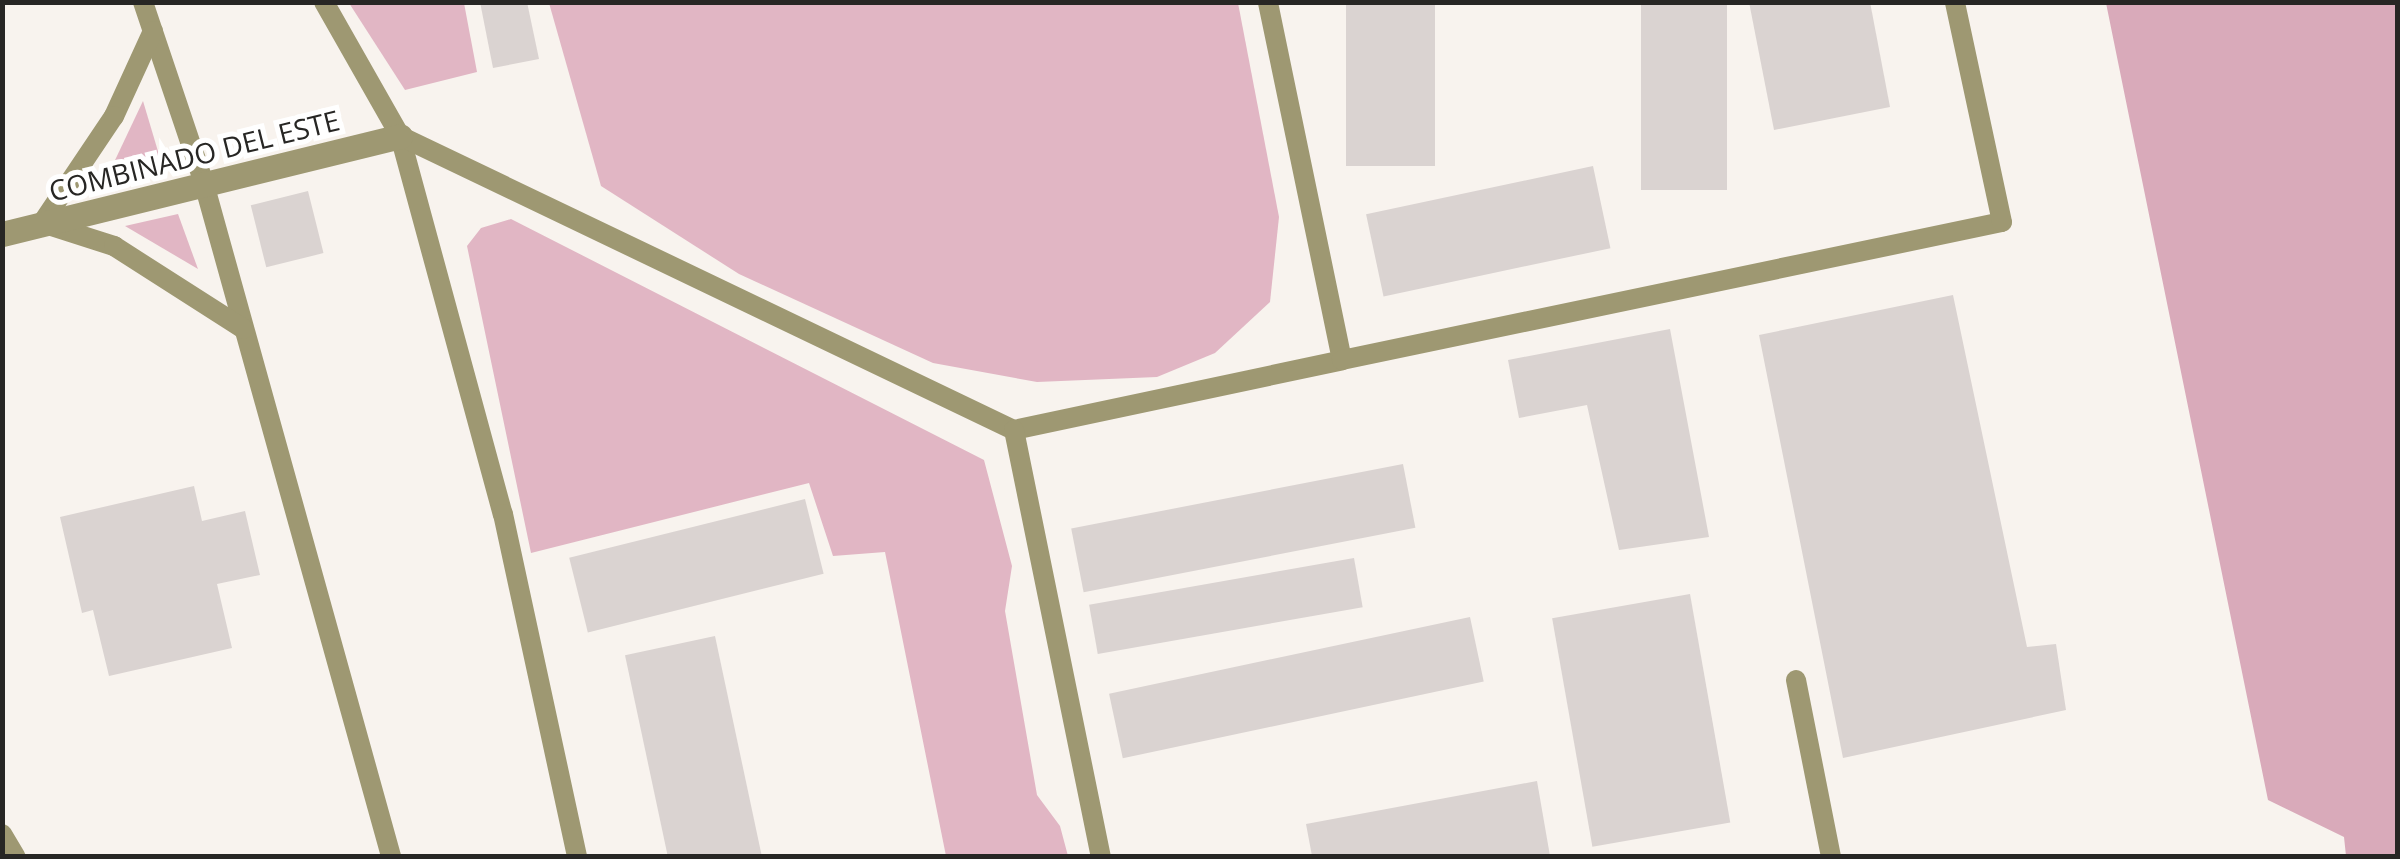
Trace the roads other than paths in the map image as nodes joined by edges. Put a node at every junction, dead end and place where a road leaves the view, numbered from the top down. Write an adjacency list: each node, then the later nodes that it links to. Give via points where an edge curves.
1 (143, 2): 5 (lane)
2 (324, 2): 6 (lane)
3 (1268, 2): 11 (lane)
4 (1955, 2): 11 (lane, via 2002,222)
5 (153, 31): 7 (lane); 8 (lane, via 106,130)
6 (400, 136): 7 (street, COMBINADO DEL ESTE); 12 (lane); 17 (lane, via 503,514)
7 (203, 180): 8 (street, COMBINADO DEL ESTE); 10 (lane)
8 (42, 223): 9 (street, COMBINADO DEL ESTE); 10 (lane, via 114,246)
9 (2, 234)
10 (244, 329): 16 (lane)
11 (1342, 360): 12 (lane)
12 (1014, 430): 18 (lane)
13 (1796, 680): 19 (lane)
14 (2, 834): 15 (lane)
15 (15, 856)
16 (391, 856)
17 (577, 856)
18 (1100, 856)
19 (1831, 856)

